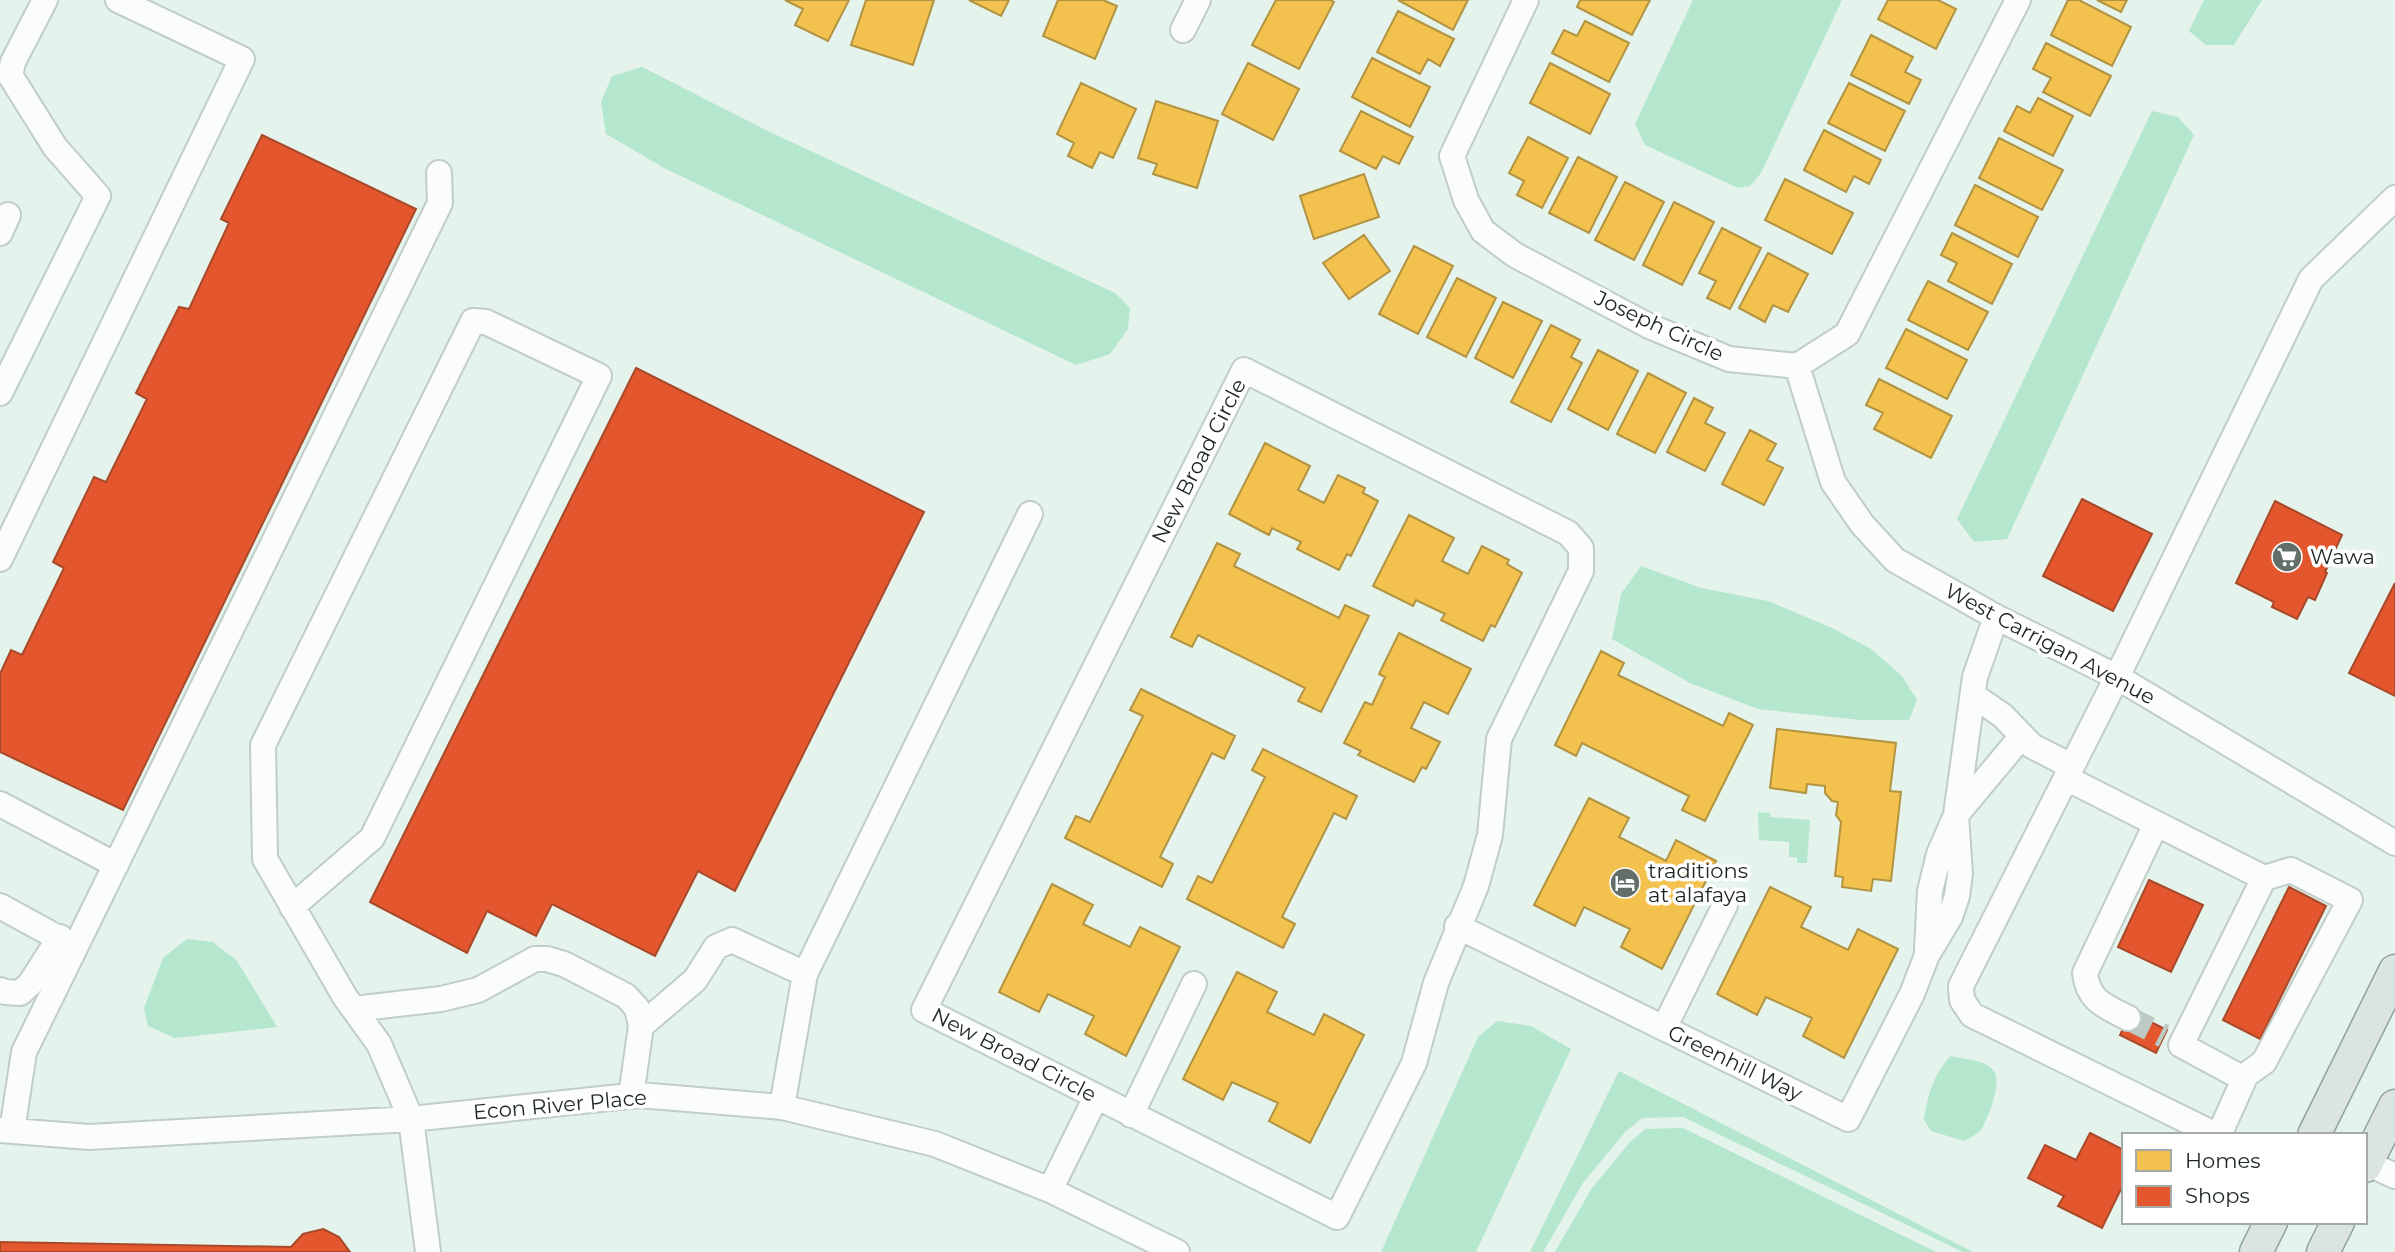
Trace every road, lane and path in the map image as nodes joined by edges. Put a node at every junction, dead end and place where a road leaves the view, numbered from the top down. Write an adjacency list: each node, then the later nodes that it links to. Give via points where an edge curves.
1 (45, 0): 9 (street, via 10,75 55,147 98,196)
2 (118, 0): 13 (street, via 242,59)
3 (1198, 0): 6 (street)
4 (1526, 0): 10 (street, Joseph Circle, via 1452,156 1466,200 1483,231 1515,254 1649,326 1729,359)
5 (2018, 0): 10 (street, via 1847,334)
6 (1183, 30)
7 (439, 173): 23 (street, via 440,203)
8 (2395, 198): 15 (street, via 2311,279)
9 (9, 353): 11 (street)
10 (1797, 366): 14 (street, West Carrigan Avenue, via 1833,482 1862,524 1895,560)
11 (0, 393)
12 (1030, 514): 31 (street)
13 (0, 559)
14 (1996, 617): 15 (street, West Carrigan Avenue); 16 (street, Greenhill Way)
15 (2117, 677): 18 (street); 22 (street, West Carrigan Avenue)
16 (1973, 695): 17 (street); 20 (street, Greenhill Way)
17 (2022, 736): 18 (street); 20 (street)
18 (2068, 772): 21 (street); 46 (street, via 1961,986 1962,1000 1972,1014)
19 (0, 804): 23 (street)
20 (1956, 815): 37 (street, Greenhill Way, via 1960,874 1950,917 1848,1119)
21 (2156, 824): 24 (street); 35 (street, via 2085,973 2092,996)
22 (2395, 843)
23 (116, 865): 29 (street)
24 (2264, 878): 38 (street, via 2173,1041); 38 (street, via 2291,870 2350,900 2264,1062)
25 (1725, 905): 37 (street)
26 (0, 906): 29 (street)
27 (292, 906): 27 (street, via 265,859 263,745 473,321 486,322 599,376 372,838); 34 (street)
28 (1457, 926): 37 (street, Greenhill Way); 40 (street, New Broad Circle, via 1476,886 1490,835 1499,739 1581,571 1581,548 1568,533 1244,370 924,1010); 43 (street, New Broad Circle, via 1414,1063 1337,1217)
29 (68, 942): 33 (street, via 20,993); 45 (street, via 24,1052)
30 (2395, 971): 48 (main road)
31 (805, 974): 36 (street, via 732,940 716,947 695,980); 42 (street)
32 (1194, 984): 43 (street)
33 (0, 990)
34 (354, 1009): 36 (street, via 478,990 535,959 547,959 626,996 638,1009); 44 (street, via 379,1044)
35 (2128, 1018)
36 (641, 1026): 39 (street)
37 (1664, 1028)
38 (2244, 1079): 47 (street)
39 (631, 1096): 42 (street, Econ River Place); 44 (street, Econ River Place)
40 (1096, 1097): 43 (street, New Broad Circle); 52 (street)
41 (2395, 1106): 49 (main road)
42 (782, 1107): 52 (street, Econ River Place, via 935,1144)
43 (1131, 1115)
44 (411, 1119): 45 (street, Econ River Place, via 89,1137); 55 (street)
45 (6, 1131)
46 (2213, 1133)
47 (2218, 1133)
48 (2315, 1133)
49 (2367, 1162)
50 (2367, 1164): 51 (street)
51 (2395, 1176)
52 (1050, 1190): 56 (street, Econ River Place)
53 (2270, 1224): 57 (main road)
54 (2337, 1224): 58 (main road)
55 (428, 1252)
56 (1177, 1252)
57 (2256, 1252)
58 (2323, 1252)

